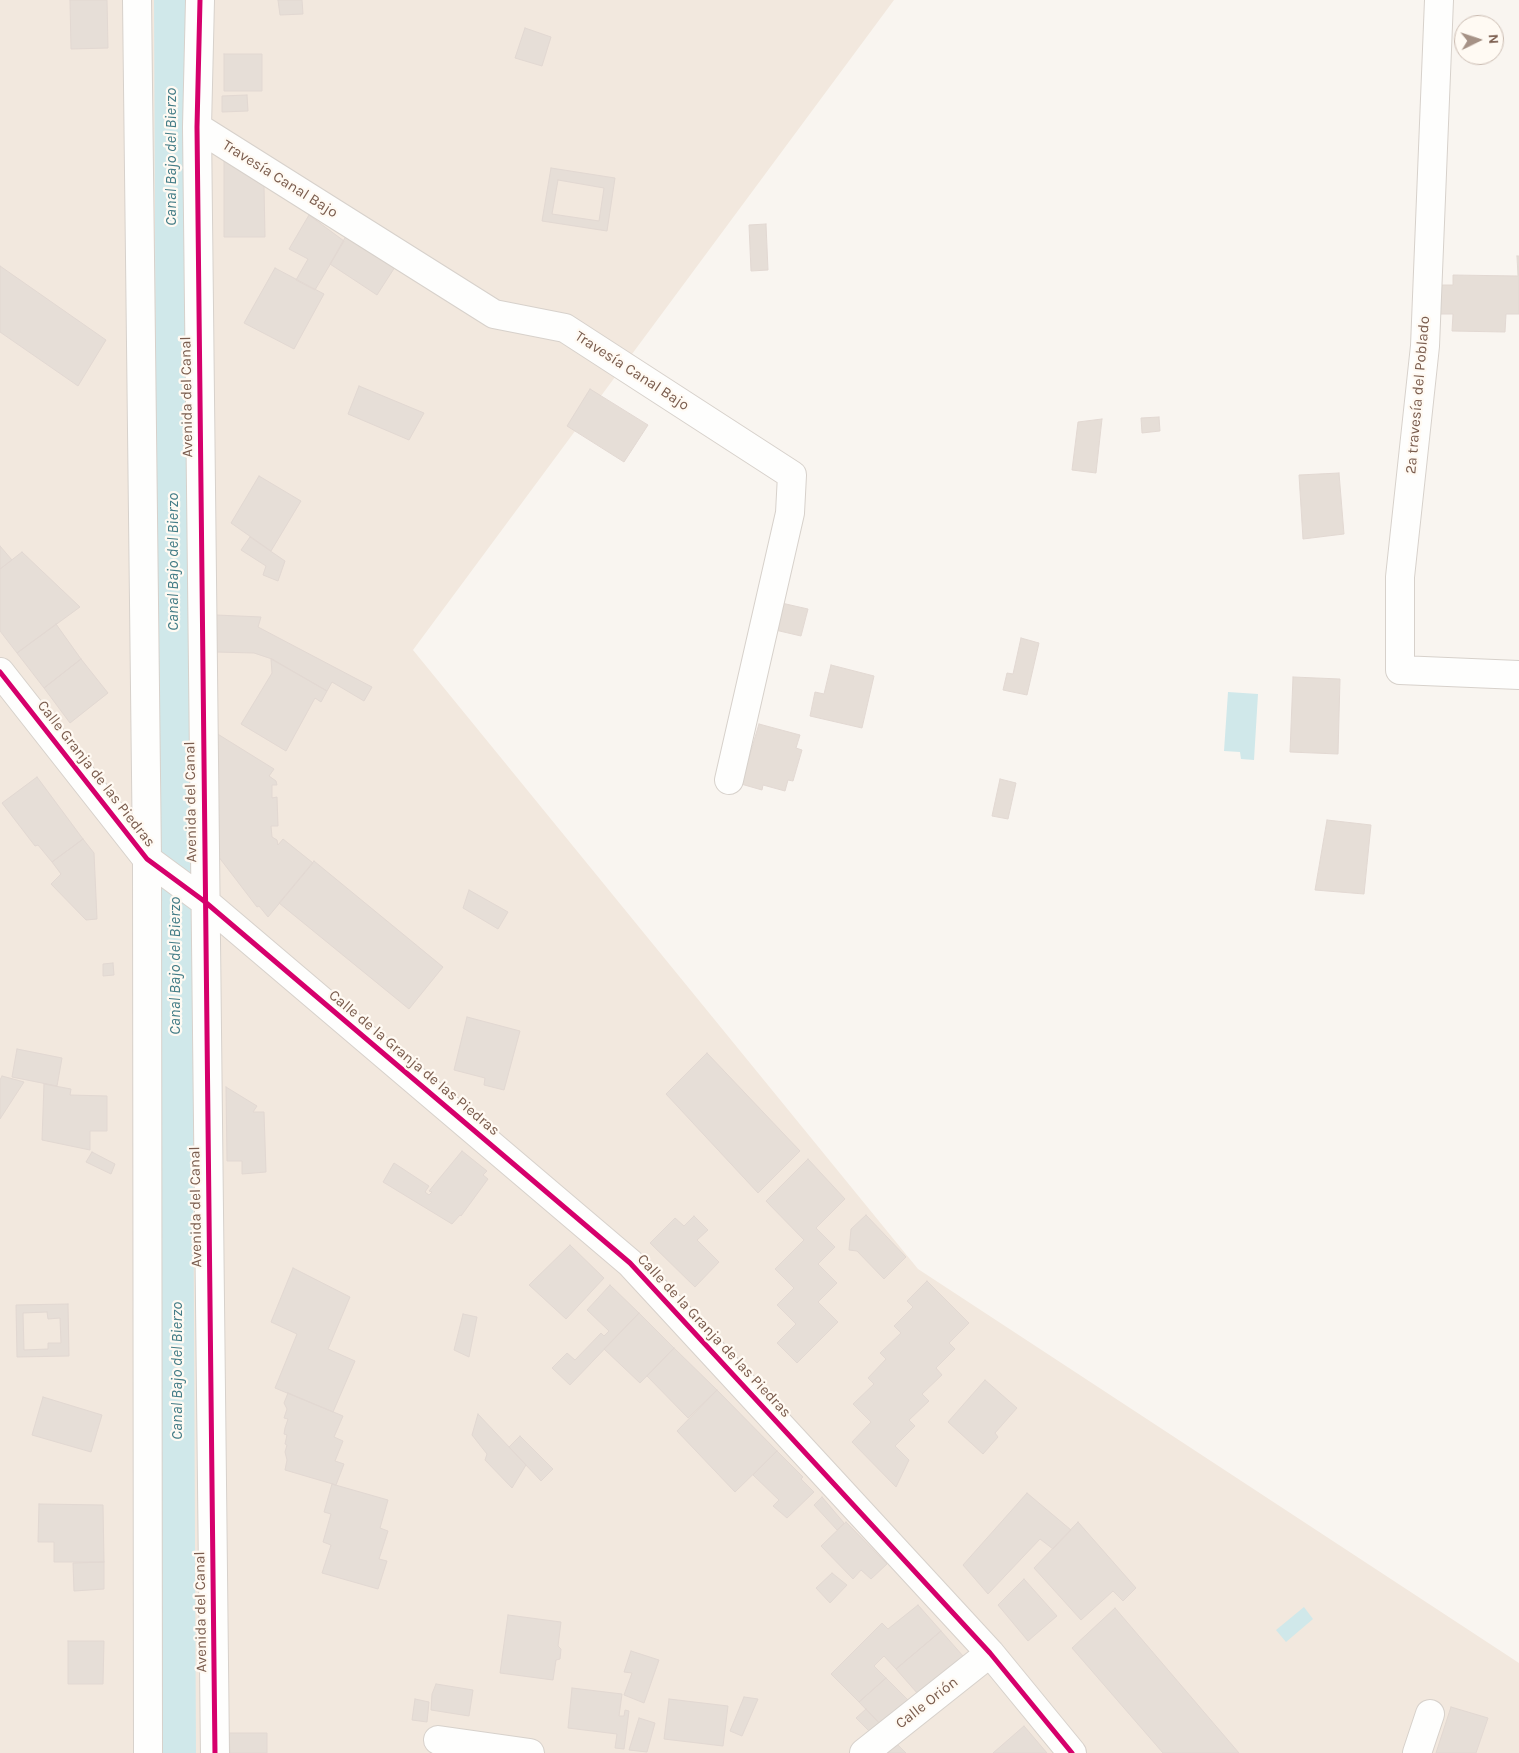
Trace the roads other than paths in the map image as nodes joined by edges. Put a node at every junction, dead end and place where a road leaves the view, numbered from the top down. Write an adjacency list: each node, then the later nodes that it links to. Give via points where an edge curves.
1 (137, 0): 8 (street)
2 (200, 0): 4 (street, Avenida del Canal)
3 (1439, 0): 6 (street, 2ª travesía del Poblado, via 1425,346 1400,576 1400,670)
4 (197, 127): 7 (street, Travesía Canal Bajo, via 494,314 565,328 792,475 790,512); 9 (street, Avenida del Canal)
5 (0, 672): 8 (street, Calle Granja de las Piedras)
6 (1519, 675)
7 (729, 780)
8 (147, 859): 9 (street, Calle Granja de las Piedras); 13 (street)
9 (204, 901): 10 (street, Calle de la Granja de las Piedras, via 630,1264); 14 (street, Avenida del Canal)
10 (990, 1653): 16 (street, Calle Orión); 17 (street, Calle de la Granja de las Piedras)
11 (1430, 1714): 18 (street)
12 (438, 1740): 15 (street)
13 (148, 1753)
14 (215, 1753)
15 (530, 1753)
16 (864, 1753)
17 (1072, 1753)
18 (1417, 1753)

